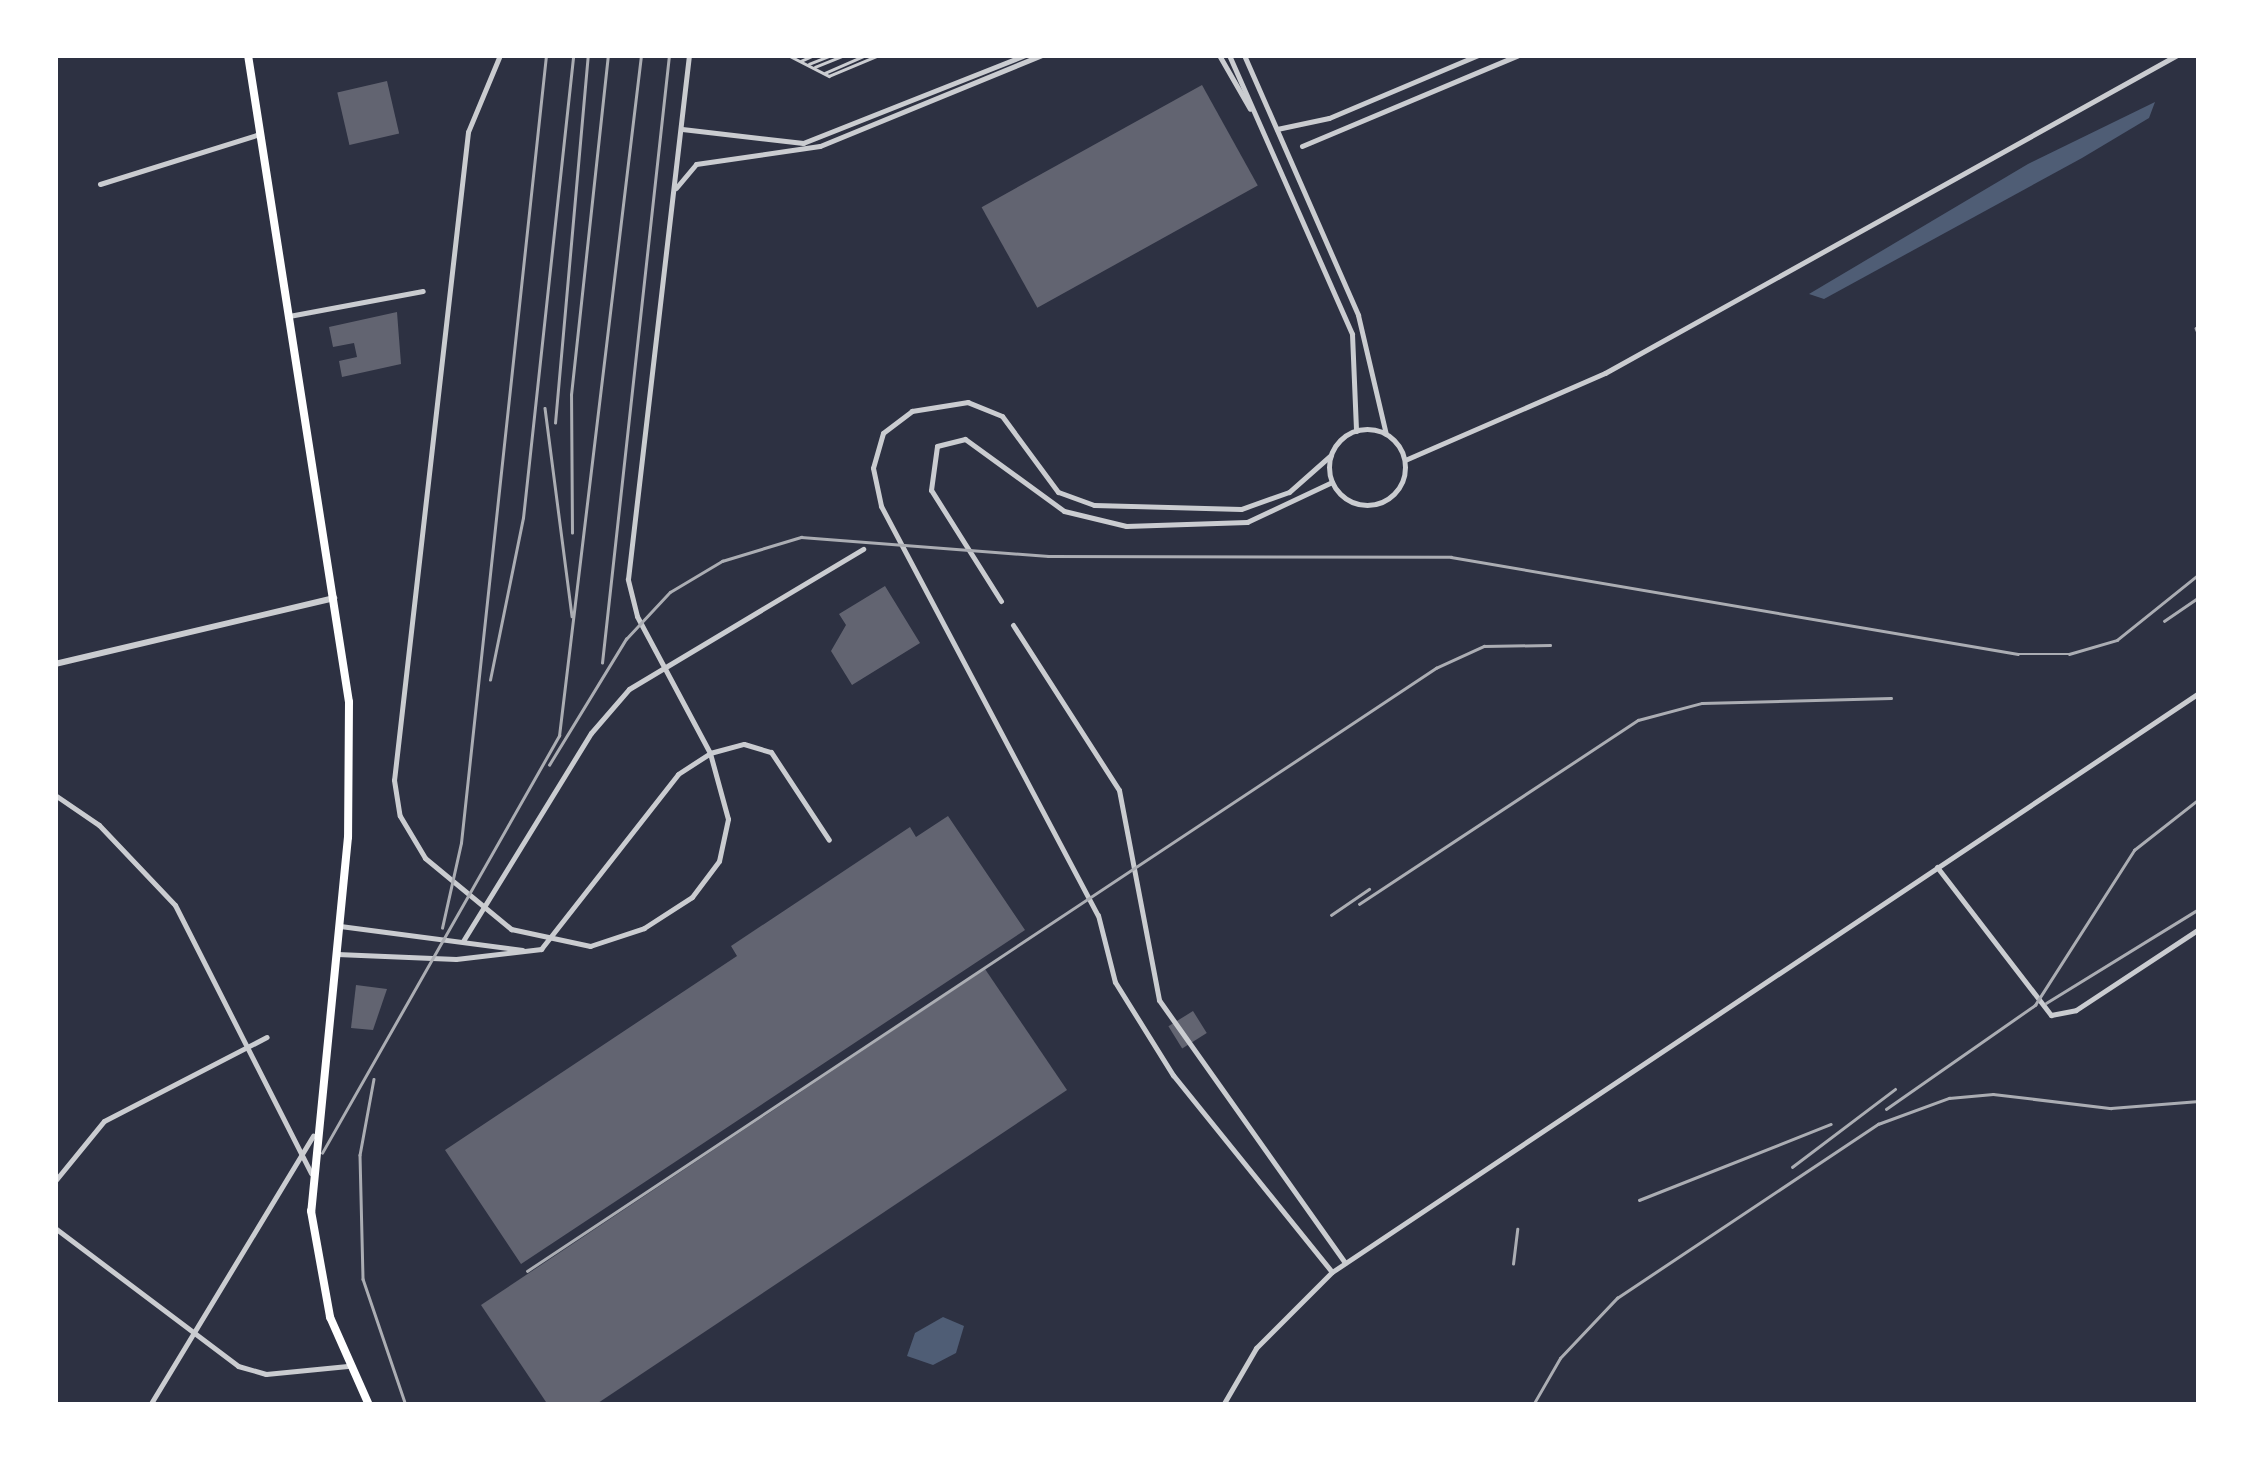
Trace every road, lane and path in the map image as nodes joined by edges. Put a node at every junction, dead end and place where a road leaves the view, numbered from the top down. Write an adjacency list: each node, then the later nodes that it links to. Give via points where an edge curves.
1 (248, 55): 25 (main road)
2 (500, 55): 43 (street, via 468,132 394,780 400,816 425,858 511,929 590,946 644,928 692,897 719,861 728,819)
3 (690, 55): 22 (street)
4 (814, 55): 18 (lane)
5 (830, 55): 19 (lane)
6 (844, 55): 20 (lane)
7 (866, 55): 21 (lane)
8 (879, 55): 21 (lane)
9 (1024, 55): 22 (street, via 803,143)
10 (1042, 55): 28 (street, via 820,146 696,164)
11 (1219, 55): 24 (street)
12 (1229, 55): 24 (street)
13 (1244, 55): 23 (street)
14 (1478, 55): 23 (street, via 1329,118)
15 (1518, 55): 26 (street)
16 (2176, 55): 34 (street, via 1574,389)
17 (792, 56): 18 (lane)
18 (800, 61): 19 (lane)
19 (807, 65): 20 (lane)
20 (814, 68): 21 (lane)
21 (824, 74)
22 (682, 128): 28 (street)
23 (1277, 128): 32 (street, via 1358,315)
24 (1262, 130): 31 (street, via 1352,334 1362,392)
25 (260, 134): 27 (street); 30 (main road)
26 (1302, 146)
27 (100, 184)
28 (675, 191): 40 (street, via 628,579)
29 (423, 291): 30 (street)
30 (290, 316): 37 (main road)
31 (1356, 431): 32 (street); 33 (street)
32 (1386, 434): 34 (street)
33 (1331, 455): 35 (street); 60 (street, via 1288,492 1241,509 1094,506 1058,492 1002,416 968,402 936,402 883,434 873,468 881,506 1098,915 1115,982 1173,1075)
34 (1405, 460): 35 (street, via 1402,484 1372,505 1348,501)
35 (1332, 482): 38 (street, via 1248,522 1126,526 1064,511 965,439 937,446 931,490)
36 (863, 550): 40 (street)
37 (335, 598): 41 (street); 47 (main road, via 352,762)
38 (1001, 602)
39 (1014, 625): 59 (street, via 1119,790 1158,1000)
40 (662, 662): 43 (street); 49 (street, via 591,733)
41 (55, 664)
42 (2199, 692): 46 (street)
43 (710, 753): 45 (street, via 744,744 772,752); 50 (street, via 678,774 561,935)
44 (55, 794): 53 (street, via 99,825 175,905)
45 (828, 840)
46 (1937, 866): 48 (street, via 2051,1015 2076,1010); 59 (street)
47 (338, 926): 49 (street); 51 (main road)
48 (2199, 929)
49 (462, 942): 50 (street)
50 (530, 951): 51 (street, via 456,959)
51 (334, 954): 54 (main road)
52 (268, 1037): 53 (street)
53 (248, 1045): 55 (street); 57 (street, via 104,1121)
54 (313, 1136): 55 (street); 56 (main road)
55 (302, 1150): 56 (street); 61 (street)
56 (311, 1173): 62 (main road, via 317,1264)
57 (55, 1180)
58 (55, 1228): 61 (street)
59 (1344, 1263): 60 (street)
60 (1332, 1272): 65 (street, via 1256,1348)
61 (192, 1333): 62 (street, via 266,1374); 63 (street)
62 (348, 1366): 64 (main road)
63 (150, 1405)
64 (369, 1405)
65 (1223, 1405)

